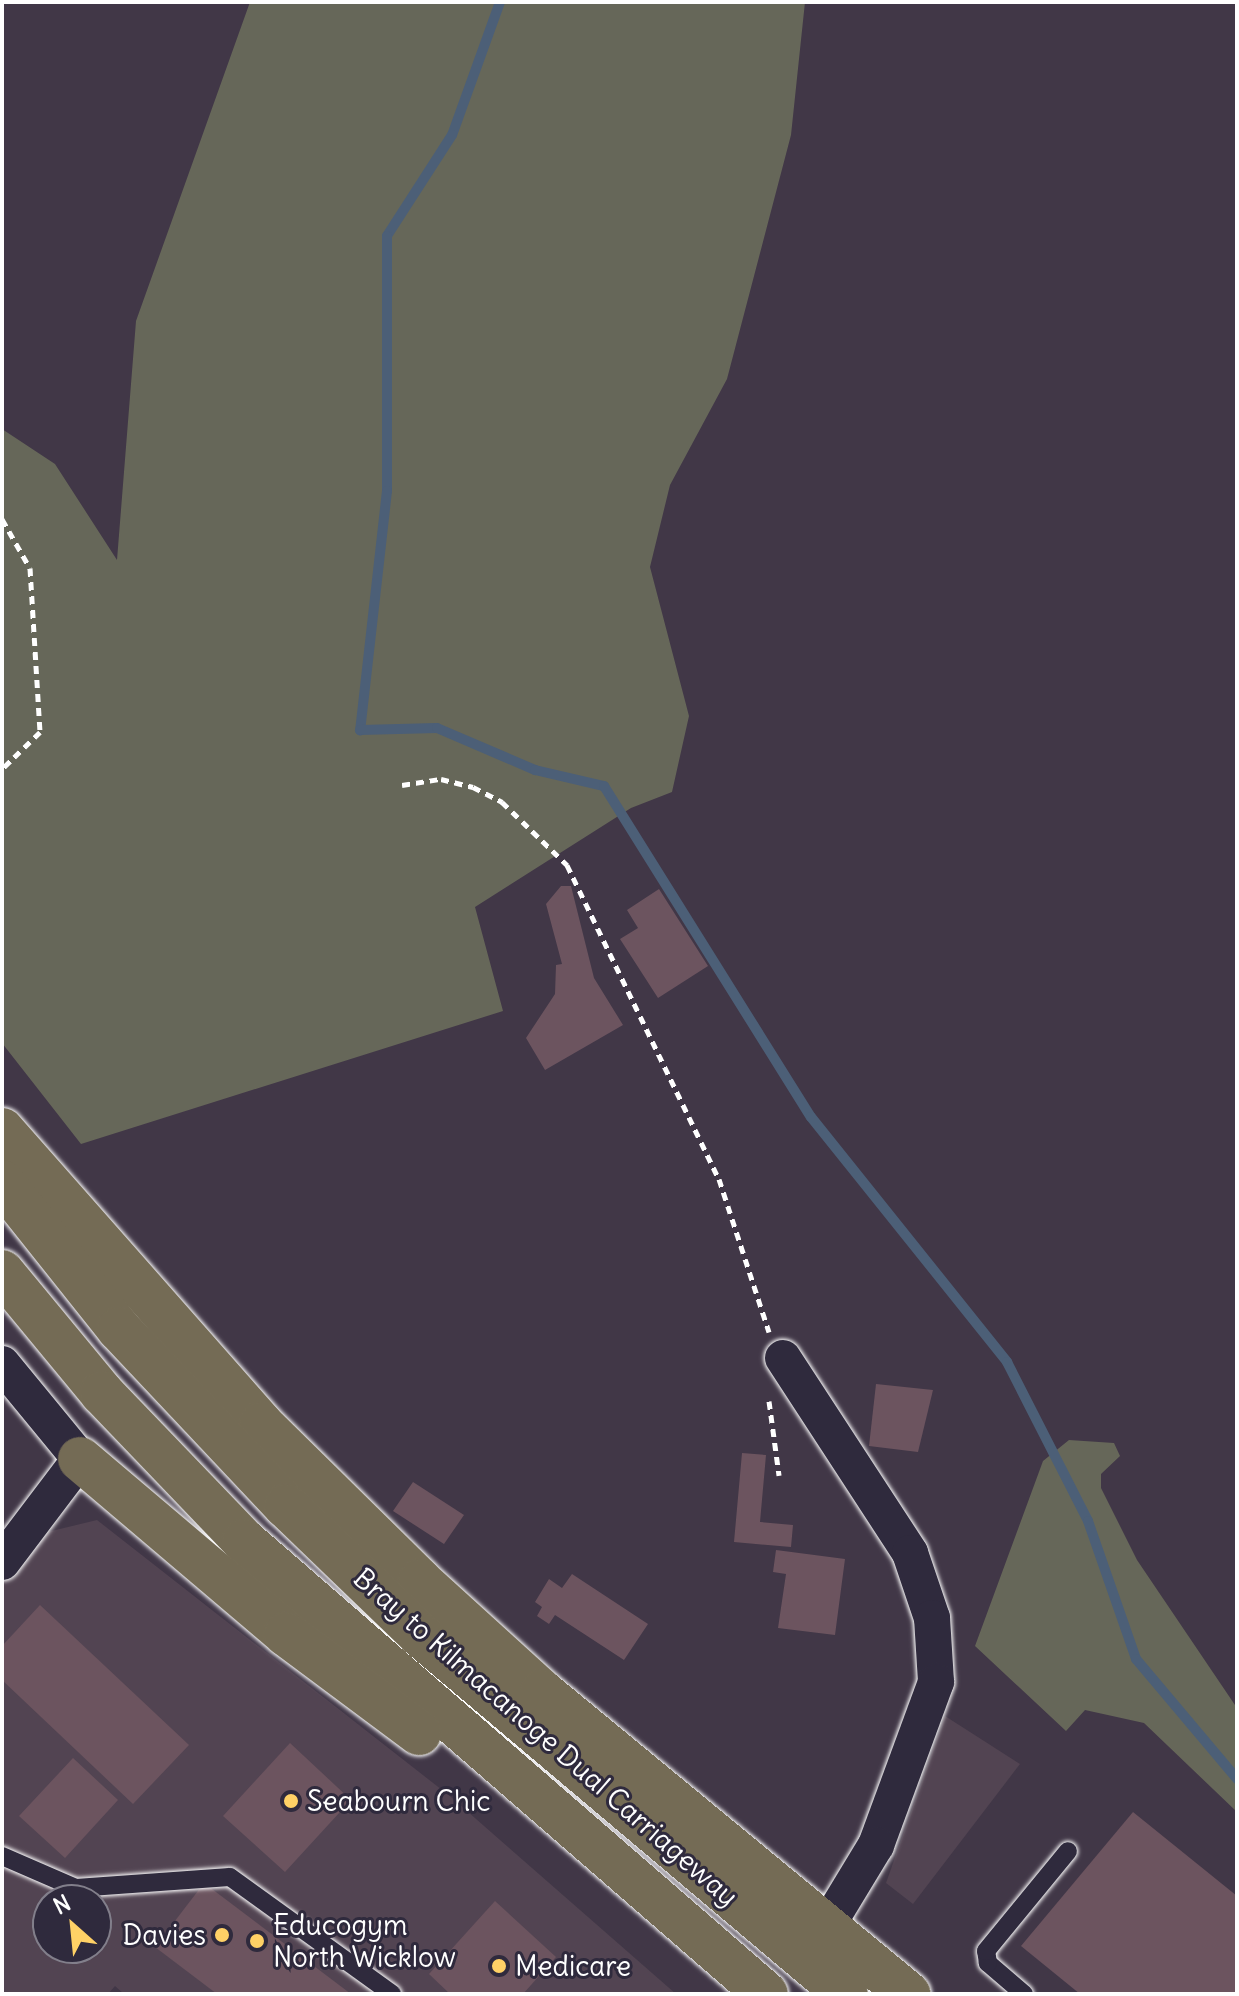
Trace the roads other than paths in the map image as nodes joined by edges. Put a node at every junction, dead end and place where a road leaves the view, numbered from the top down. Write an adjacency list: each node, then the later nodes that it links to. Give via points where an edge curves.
1 (2, 1130): 11 (highway, via 261,1424 420,1581 542,1692)
2 (2, 1182): 14 (highway, Bray to Kilmacanoge Dual Carriageway, via 119,1329 286,1506 420,1635)
3 (2, 1272): 8 (highway, Bray to Kilmacanoge Dual Carriageway, via 102,1393 244,1541)
4 (783, 1358): 11 (street, via 910,1553 932,1618 936,1682 876,1845)
5 (2, 1364): 6 (street)
6 (80, 1459): 7 (street); 8 (highway, via 286,1634 431,1742)
7 (2, 1562)
8 (545, 1806): 13 (highway, Bray to Kilmacanoge Dual Carriageway)
9 (1068, 1851): 16 (lane, via 986,1951 988,1963)
10 (2, 1856): 12 (lane, via 76,1888 230,1877)
11 (827, 1926): 15 (highway)
12 (392, 1994)
13 (766, 1994)
14 (846, 1994)
15 (909, 1994)
16 (1024, 1994)

